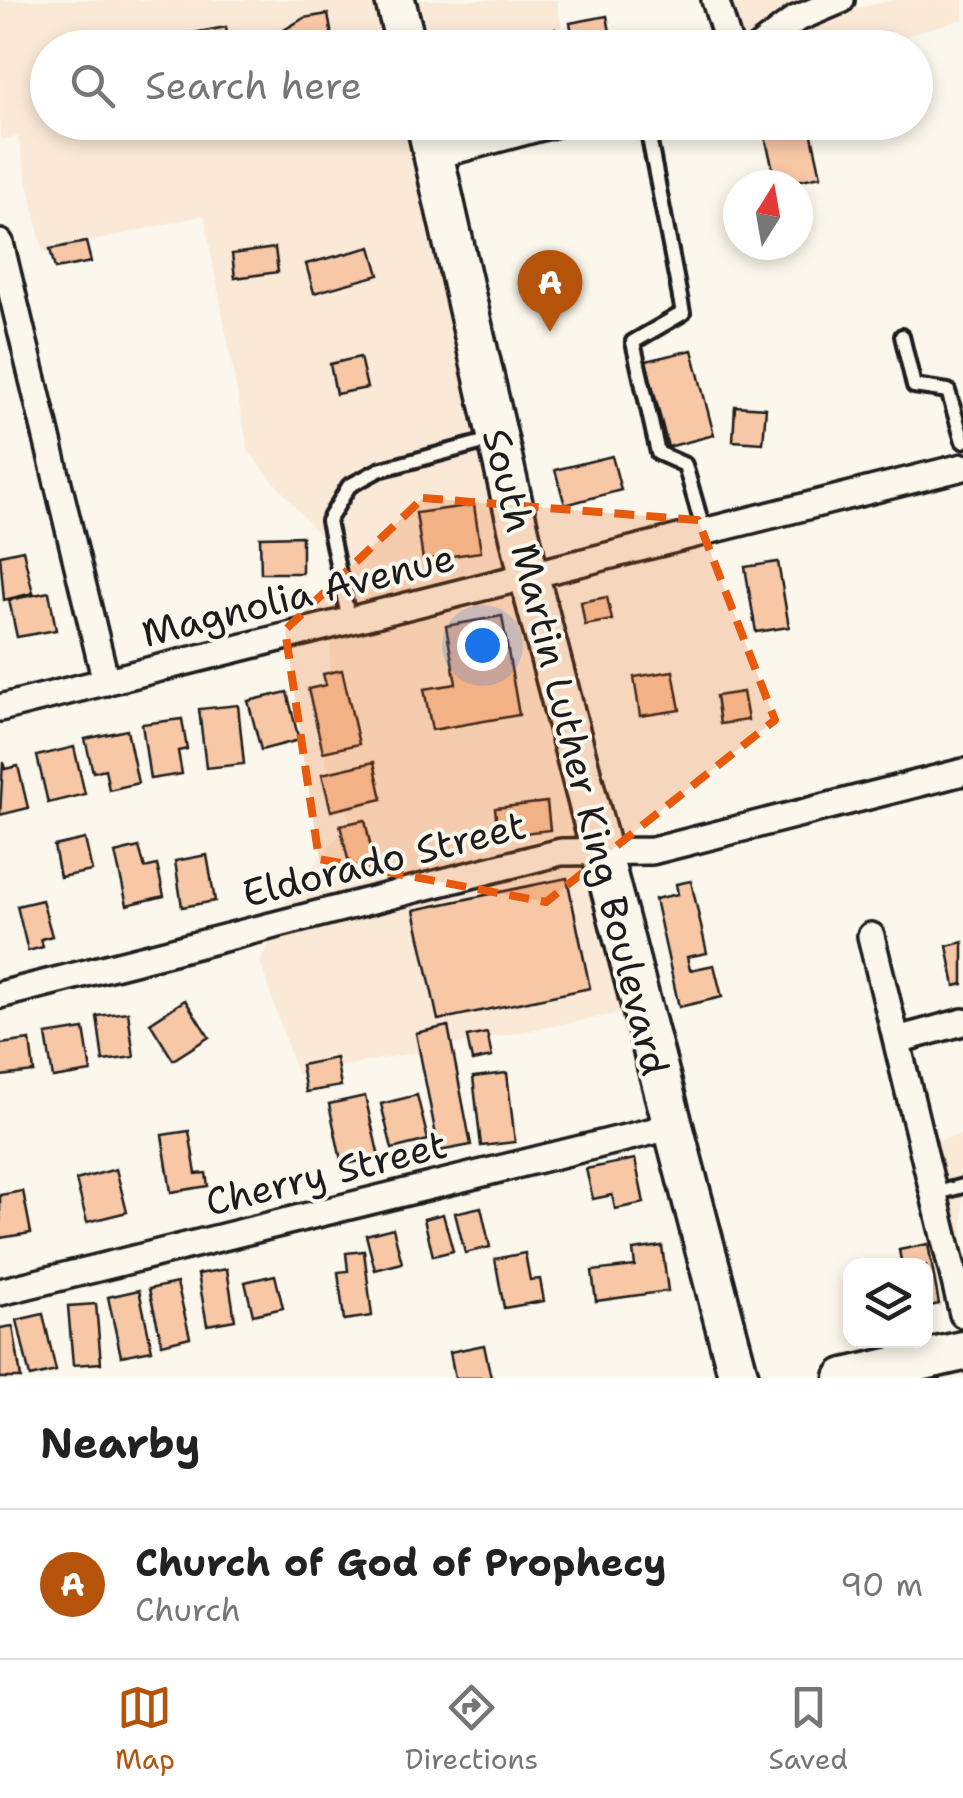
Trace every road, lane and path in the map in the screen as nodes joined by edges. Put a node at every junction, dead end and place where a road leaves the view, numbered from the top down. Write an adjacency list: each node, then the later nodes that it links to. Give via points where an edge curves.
1 (395, 0): 4 (street)
2 (715, 0): 5 (street)
3 (841, 0): 6 (street)
4 (402, 30)
5 (724, 30)
6 (782, 30)
7 (430, 140): 11 (street, South Martin Luther King Boulevard)
8 (649, 140): 14 (lane, via 683,313 632,342 658,453 685,465)
9 (0, 243): 17 (street)
10 (902, 336): 12 (lane, via 914,386 948,391)
11 (498, 439): 15 (street, South Martin Luther King Boulevard); 16 (lane, via 379,470 350,486 328,521)
12 (963, 441)
13 (963, 467): 14 (street, Magnolia Avenue)
14 (704, 532): 15 (street, Magnolia Avenue)
15 (529, 576): 16 (street, Magnolia Avenue); 20 (street, South Martin Luther King Boulevard)
16 (349, 621): 17 (street, Magnolia Avenue)
17 (106, 682): 18 (street, Magnolia Avenue)
18 (0, 708)
19 (963, 772): 20 (street, Eldorado Street, via 652,851)
20 (599, 852): 22 (street, Eldorado Street, via 561,852); 25 (street, South Martin Luther King Boulevard)
21 (871, 936): 24 (street)
22 (0, 995)
23 (963, 1022): 24 (street)
24 (897, 1040): 27 (street)
25 (670, 1127): 28 (street, Cherry Street); 31 (street, South Martin Luther King Boulevard)
26 (963, 1186): 27 (lane)
27 (934, 1194): 29 (street)
28 (0, 1292)
29 (963, 1314)
30 (963, 1351): 32 (street)
31 (739, 1378)
32 (845, 1378)

